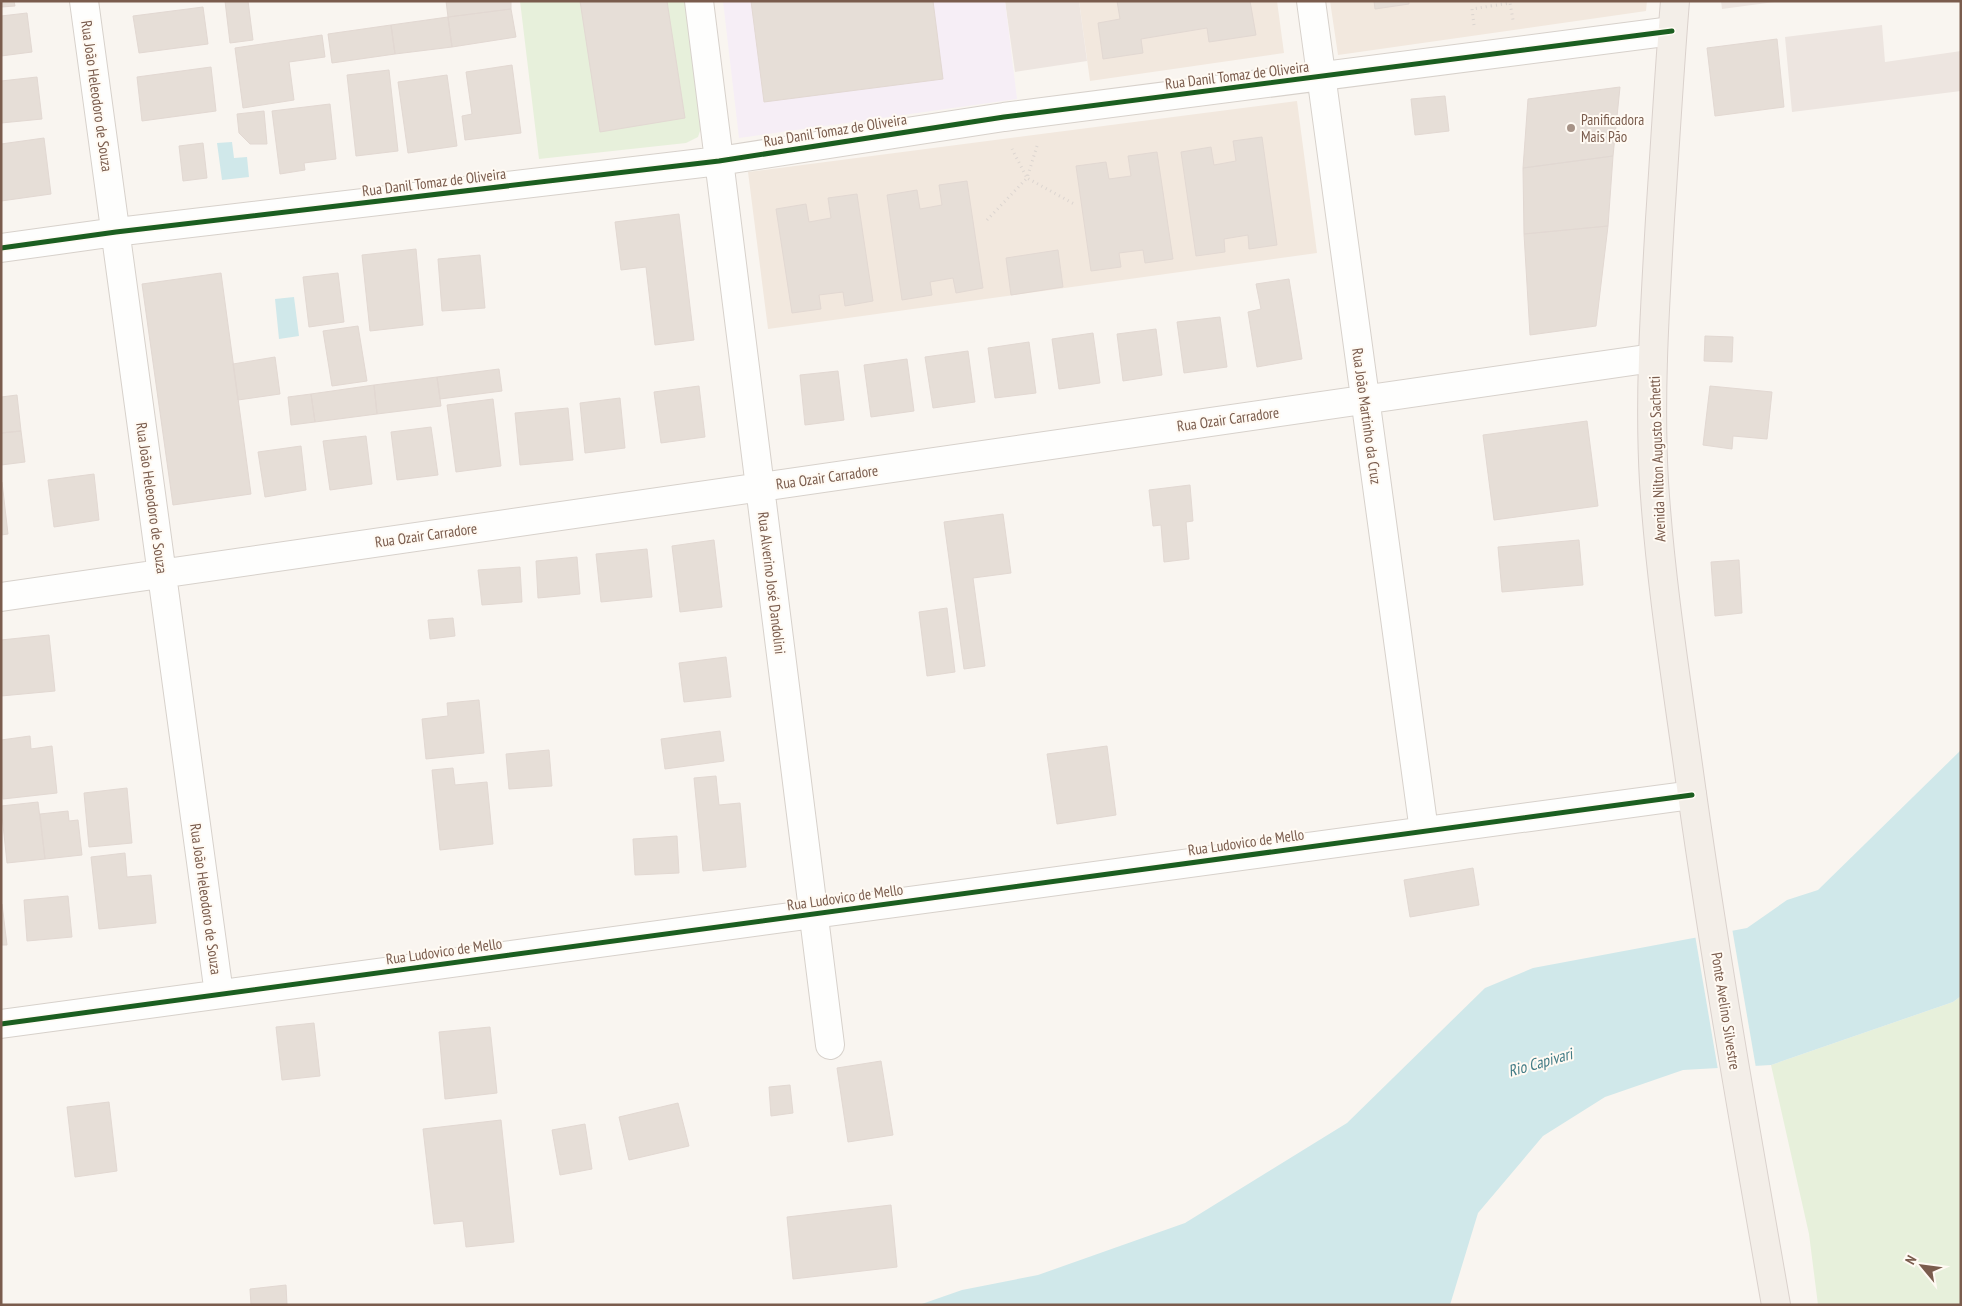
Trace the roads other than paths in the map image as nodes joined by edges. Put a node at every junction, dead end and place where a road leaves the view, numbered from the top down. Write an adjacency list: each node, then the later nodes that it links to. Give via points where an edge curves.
1 (84, 1): 8 (street, Rua João Heleodoro de Souza)
2 (698, 1): 7 (street, Rua Alverino José Dandolini)
3 (1311, 1): 6 (street, Rua João Martinho da Cruz)
4 (1675, 1): 5 (main road, Avenida Nilton Augusto Sachetti)
5 (1672, 31): 6 (street, Rua Danil Tomaz de Oliveira); 10 (main road, Avenida Nilton Augusto Sachetti)
6 (1321, 76): 7 (street, Rua Danil Tomaz de Oliveira, via 1004,117); 11 (street, Rua João Martinho da Cruz)
7 (719, 161): 8 (street, Rua Danil Tomaz de Oliveira); 12 (street, Rua Alverino José Dandolini)
8 (116, 232): 9 (street, Rua Danil Tomaz de Oliveira); 13 (street, Rua João Heleodoro de Souza)
9 (1, 248)
10 (1653, 358): 11 (street, Rua Ozair Carradore); 15 (main road, Avenida Nilton Augusto Sachetti, via 1652,436 1659,531)
11 (1365, 400): 12 (street, Rua Ozair Carradore); 16 (street, Rua João Martinho da Cruz)
12 (760, 487): 13 (street, Rua Ozair Carradore); 18 (street, Rua Alverino José Dandolini)
13 (162, 574): 14 (street, Rua Ozair Carradore); 19 (street, Rua João Heleodoro de Souza)
14 (1, 597)
15 (1692, 795): 16 (street, Rua Ludovico de Mello); 17 (main road, Avenida Nilton Augusto Sachetti)
16 (1424, 831): 18 (street, Rua Ludovico de Mello)
17 (1710, 913): 22 (main road, Ponte Avelino Silvestre)
18 (813, 914): 19 (street, Rua Ludovico de Mello); 21 (street, Rua Alverino José Dandolini)
19 (219, 994): 20 (street, Rua Ludovico de Mello)
20 (1, 1024)
21 (830, 1045)
22 (1776, 1305)

